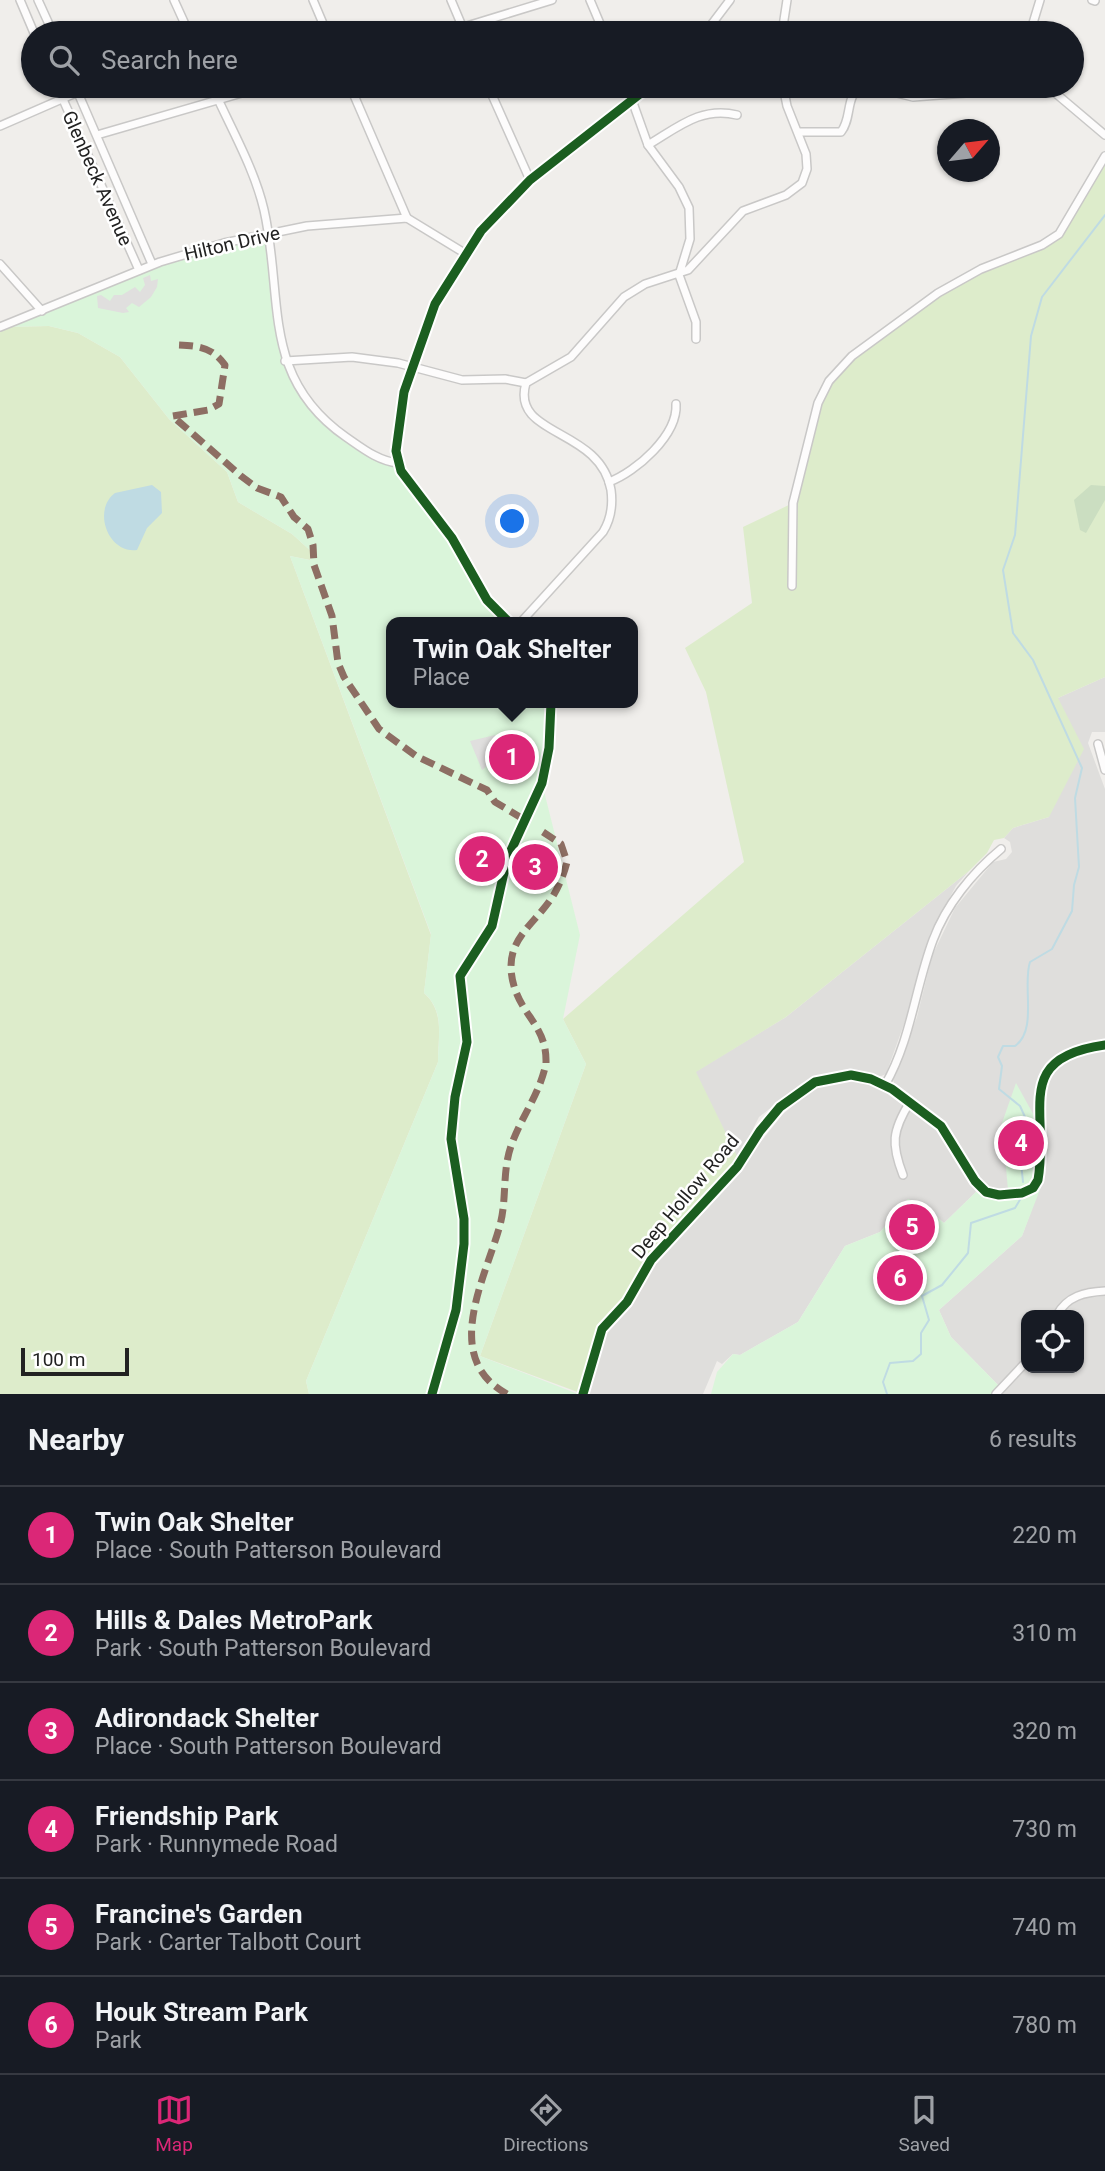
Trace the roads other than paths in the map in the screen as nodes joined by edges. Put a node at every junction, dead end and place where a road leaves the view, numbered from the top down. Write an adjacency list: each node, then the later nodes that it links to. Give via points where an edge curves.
1 (20, 0): 11 (street)
2 (38, 0): 12 (street)
3 (174, 0): 13 (street)
4 (313, 0): 14 (street)
5 (451, 0): 15 (street)
6 (552, 0): 16 (street)
7 (590, 0): 17 (street)
8 (730, 0): 18 (street)
9 (787, 0): 19 (street)
10 (1040, 0): 20 (street)
11 (29, 21)
12 (47, 21)
13 (184, 21)
14 (322, 21)
15 (460, 21)
16 (490, 21)
17 (599, 21)
18 (714, 21)
19 (784, 21)
20 (1034, 21)
21 (81, 98): 36 (street, Glenbeck Avenue)
22 (225, 98): 31 (street)
23 (355, 98): 41 (street)
24 (493, 98): 40 (street)
25 (631, 98): 32 (street)
26 (636, 98): 32 (street)
27 (786, 98): 35 (street)
28 (852, 98): 35 (street, via 841,132)
29 (1062, 98): 37 (street)
30 (63, 99): 34 (street); 46 (street, Glenbeck Avenue)
31 (218, 100): 36 (street); 42 (street, via 258,191)
32 (632, 101): 38 (street); 40 (street)
33 (737, 115): 38 (street, via 701,114)
34 (0, 126)
35 (799, 132): 47 (street, via 807,162 802,183 786,195 743,211 700,259)
36 (97, 135): 45 (street, Glenbeck Avenue)
37 (1105, 135)
38 (648, 145): 47 (street, via 680,187 689,208 690,239)
39 (1105, 156): 57 (street, via 1059,234 938,293 861,349 829,381 813,421 793,503)
40 (530, 180): 43 (street, via 501,208)
41 (407, 218): 42 (street, Hilton Drive); 43 (street)
42 (268, 234): 45 (street, Hilton Drive); 51 (street)
43 (466, 254): 52 (street, via 435,304)
44 (0, 264): 48 (street)
45 (152, 264): 46 (street, Hilton Drive)
46 (139, 270): 48 (street, Hilton Drive)
47 (679, 275): 50 (street, via 696,322); 53 (street, via 645,284 624,297 571,357)
48 (42, 311): 49 (street, Hilton Drive)
49 (0, 327)
50 (696, 339)
51 (285, 361): 52 (street, via 352,357); 55 (street, via 302,396 326,423 378,458)
52 (411, 367): 53 (street, via 462,380); 55 (street, via 397,428)
53 (526, 383): 56 (street, via 526,405 533,418 592,452)
54 (676, 404): 56 (street, via 668,429 645,460)
55 (398, 463): 58 (street, via 452,538 487,600)
56 (609, 482): 59 (street, via 612,502 606,527)
57 (792, 586)
58 (504, 617)
59 (525, 617)
60 (551, 708): 71 (street, via 542,783 507,859 492,926 460,976 467,1042 451,1139 464,1244 456,1310)
61 (1098, 744): 62 (street)
62 (1105, 771)
63 (1001, 849): 65 (street, via 959,893 939,926 908,1030)
64 (1105, 1045): 66 (street, Deep Hollow Road, via 1068,1052 1047,1071 1041,1097 1041,1167 1037,1185 1030,1191 986,1192 941,1126)
65 (885, 1085): 66 (street, Deep Hollow Road); 72 (street, Deep Hollow Road, via 851,1075 825,1078 789,1099 760,1131 737,1167 660,1248 627,1302 602,1329)
66 (910, 1102): 67 (street, via 894,1140)
67 (903, 1175)
68 (1105, 1291): 69 (street, via 1081,1294)
69 (1061, 1310)
70 (1021, 1367): 73 (street)
71 (432, 1394)
72 (583, 1394)
73 (996, 1394)

